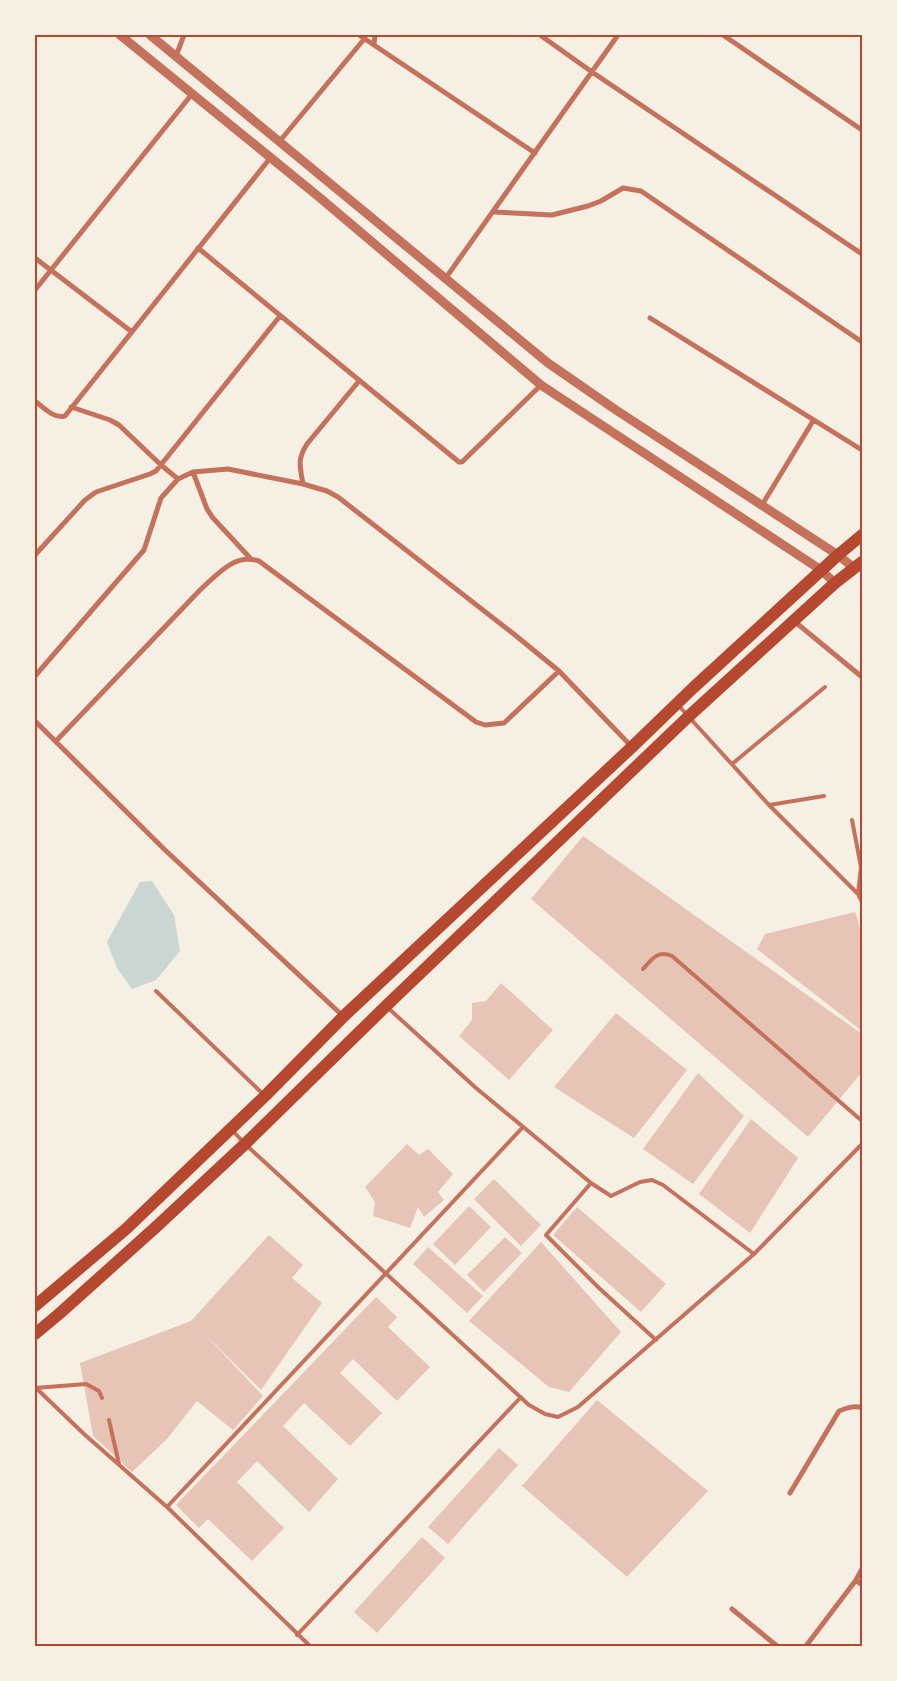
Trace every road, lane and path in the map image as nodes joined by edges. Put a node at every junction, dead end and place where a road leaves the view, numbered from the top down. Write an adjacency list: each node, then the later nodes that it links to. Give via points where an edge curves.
1 (120, 35): 15 (street)
2 (150, 35): 13 (street)
3 (184, 35): 13 (street)
4 (359, 35): 10 (street)
5 (375, 35): 12 (street)
6 (540, 35): 14 (street)
7 (618, 35): 14 (street)
8 (723, 35): 11 (street)
9 (736, 35): 11 (street)
10 (365, 38): 12 (street); 17 (street)
11 (732, 41): 16 (street)
12 (374, 44): 18 (street)
13 (176, 56): 17 (street)
14 (592, 72): 18 (street); 22 (street)
15 (192, 94): 19 (street); 24 (street)
16 (862, 130)
17 (279, 142): 25 (street)
18 (534, 153): 20 (street)
19 (271, 157): 21 (street); 32 (street)
20 (494, 212): 25 (street); 30 (street, via 552,215 594,203 623,188 641,191)
21 (198, 248): 27 (street); 29 (street)
22 (862, 254)
23 (35, 258): 24 (street)
24 (51, 270): 26 (street); 29 (street)
25 (445, 279): 41 (street, via 548,364)
26 (35, 290)
27 (280, 316): 31 (street); 37 (street)
28 (650, 318): 35 (street)
29 (132, 332): 34 (street)
30 (862, 342)
31 (359, 381): 32 (street, via 458,462 462,462); 40 (street, via 301,453 299,463)
32 (541, 385): 47 (street)
33 (35, 401): 34 (street, via 60,417)
34 (71, 408): 37 (street, via 119,425)
35 (813, 420): 36 (street); 41 (street)
36 (862, 450)
37 (160, 465): 39 (street); 43 (street, via 150,474 96,492)
38 (192, 472): 39 (street); 40 (street, via 228,469); 45 (street, via 213,518)
39 (178, 479): 51 (street, via 161,498 144,550)
40 (303, 484): 50 (street, via 338,497)
41 (762, 505): 44 (street)
42 (862, 535): 44 (main road)
43 (35, 554)
44 (838, 554): 46 (street); 47 (main road)
45 (251, 559): 50 (street, via 259,561 476,722 486,725 504,723); 57 (street, via 233,562 200,590)
46 (858, 565): 48 (main road)
47 (821, 570): 48 (street); 54 (main road)
48 (835, 583): 49 (main road)
49 (793, 621): 52 (street); 55 (main road)
50 (559, 671): 58 (street)
51 (35, 676)
52 (862, 677)
53 (825, 687): 59 (lane)
54 (677, 703): 55 (lane); 58 (main road)
55 (689, 716): 59 (lane); 67 (main road)
56 (35, 721): 57 (street)
57 (56, 741): 68 (street, via 164,849)
58 (632, 747): 68 (main road)
59 (732, 764): 61 (lane)
60 (824, 796): 61 (lane)
61 (769, 805): 63 (lane)
62 (852, 820): 63 (lane, via 861,866)
63 (858, 894): 64 (lane)
64 (862, 902)
65 (643, 969): 70 (lane, via 657,954 672,956)
66 (156, 990): 69 (lane)
67 (386, 1006): 71 (lane); 73 (main road)
68 (344, 1016): 69 (main road)
69 (265, 1096): 72 (main road)
70 (862, 1121)
71 (523, 1127): 75 (lane); 77 (lane)
72 (231, 1129): 73 (lane); 78 (main road, via 126,1229)
73 (245, 1144): 77 (lane); 79 (main road)
74 (862, 1144): 76 (lane)
75 (590, 1183): 76 (lane, via 611,1196 652,1180); 80 (lane, via 546,1235)
76 (754, 1254): 80 (lane)
77 (386, 1272): 83 (lane); 88 (lane)
78 (39, 1301)
79 (35, 1334)
80 (656, 1340): 83 (lane, via 578,1407 558,1417 546,1414)
81 (35, 1388): 82 (lane, via 86,1384 99,1391); 86 (lane)
82 (102, 1398)
83 (521, 1398): 93 (lane)
84 (862, 1408): 87 (street, via 849,1407 840,1411)
85 (109, 1420): 86 (lane)
86 (119, 1465): 88 (lane)
87 (790, 1493)
88 (166, 1507): 93 (lane)
89 (862, 1569): 90 (street)
90 (856, 1580): 91 (street); 96 (street)
91 (862, 1585)
92 (732, 1608): 95 (street)
93 (297, 1634): 94 (lane)
94 (310, 1646)
95 (778, 1646)
96 (806, 1646)

